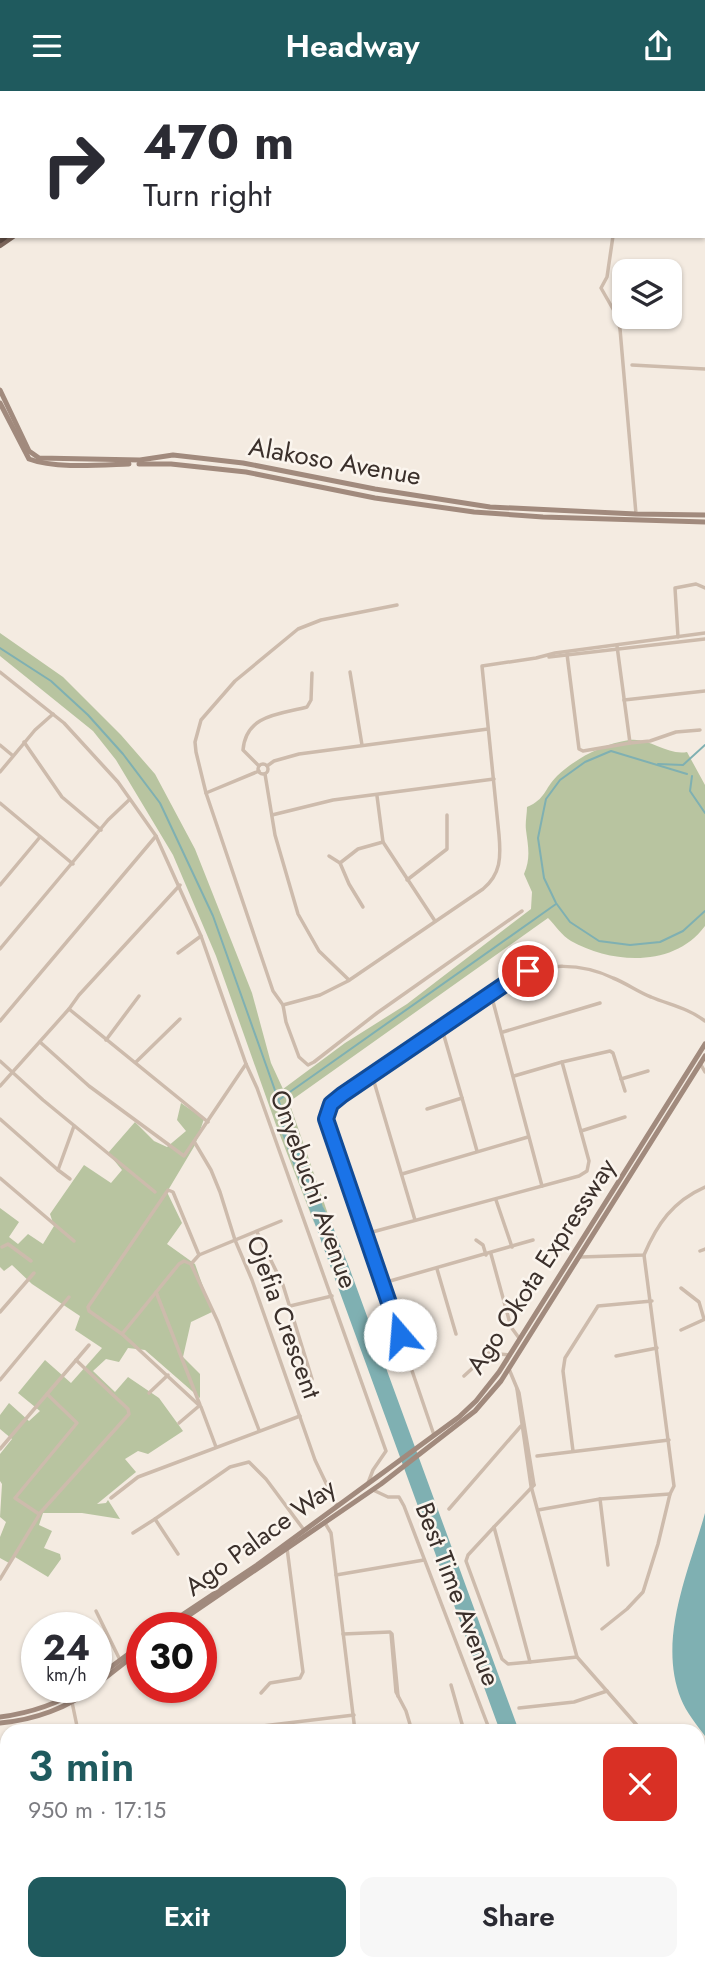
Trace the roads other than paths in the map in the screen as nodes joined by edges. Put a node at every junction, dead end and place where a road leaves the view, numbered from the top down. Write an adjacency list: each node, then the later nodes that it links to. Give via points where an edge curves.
1 (613, 238): 11 (street, via 601,288 620,329)
2 (632, 365): 3 (street)
3 (705, 369)
4 (0, 390): 6 (main road, Alakoso Avenue, via 29,451 37,457 150,460)
5 (0, 403): 7 (main road, Alakoso Avenue, via 24,454 35,462)
6 (172, 455): 7 (main road); 8 (main road, Alakoso Avenue)
7 (171, 464): 9 (main road, Alakoso Avenue)
8 (325, 479): 9 (main road); 10 (main road, Alakoso Avenue)
9 (324, 487): 10 (main road, Alakoso Avenue, via 375,498)
10 (424, 500): 11 (main road, Alakoso Avenue); 13 (main road, Alakoso Avenue, via 523,517)
11 (636, 514): 12 (main road, Alakoso Avenue)
12 (705, 515)
13 (705, 522)
14 (705, 588): 18 (street, via 696,584 675,588)
15 (397, 605): 39 (street, via 306,625 235,681 201,720 195,742)
16 (705, 633): 18 (street)
17 (705, 639): 18 (street)
18 (678, 640): 19 (street)
19 (617, 648): 20 (street); 25 (street)
20 (567, 654): 27 (street, via 482,666); 30 (street, via 579,749)
21 (350, 672): 32 (street)
22 (0, 673): 26 (street, Onyebuchi Avenue)
23 (312, 673): 35 (street, via 307,706 267,715 246,737 243,750)
24 (705, 691): 25 (street)
25 (624, 700): 30 (street)
26 (53, 714): 29 (street); 41 (street, Onyebuchi Avenue, via 118,782)
27 (489, 729): 32 (street); 38 (street)
28 (700, 730): 30 (street)
29 (24, 742): 33 (street); 46 (street, via 62,797)
30 (630, 743)
31 (0, 745): 33 (street)
32 (362, 745): 34 (street, via 299,754)
33 (12, 755): 36 (street)
34 (267, 766): 35 (street); 37 (street)
35 (259, 769): 37 (street); 39 (street)
36 (0, 772)
37 (265, 774): 44 (street)
38 (494, 779): 40 (street); 58 (street, via 501,858 498,871 487,885)
39 (206, 793): 66 (street, via 273,991)
40 (377, 796): 44 (street, via 333,800); 49 (street)
41 (129, 800): 46 (street); 47 (street, Onyebuchi Avenue)
42 (2, 804): 43 (street); 48 (street)
43 (0, 812)
44 (272, 815): 62 (street, via 302,923 319,951)
45 (447, 815): 53 (street, via 447,849)
46 (101, 830): 52 (street)
47 (156, 835): 55 (street, Onyebuchi Avenue); 69 (street)
48 (40, 837): 52 (street); 54 (street)
49 (383, 842): 51 (street, via 358,849); 53 (street)
50 (329, 856): 51 (street)
51 (340, 863): 56 (street)
52 (73, 864): 60 (street)
53 (407, 880): 58 (street)
54 (0, 885)
55 (180, 885): 59 (street, Onyebuchi Avenue); 67 (street)
56 (363, 907)
57 (522, 911): 66 (street, via 310,1064 299,1057)
58 (435, 922): 62 (street)
59 (201, 936): 61 (street); 81 (street, Onyebuchi Avenue)
60 (0, 949)
61 (178, 953)
62 (349, 980): 66 (street, via 314,998)
63 (491, 994): 70 (street, via 528,971 576,966 685,1008); 71 (street); 72 (street)
64 (139, 996): 73 (street)
65 (600, 1003): 72 (street)
66 (283, 1005)
67 (69, 1009): 73 (street); 74 (street)
68 (180, 1019): 78 (street)
69 (0, 1021)
70 (705, 1021)
71 (442, 1029): 85 (street); 90 (street)
72 (503, 1032): 86 (street)
73 (106, 1040): 78 (street)
74 (40, 1042): 83 (street); 98 (street, via 89,1086 183,1156)
75 (705, 1044): 140 (main road, Ago Okota Expressway)
76 (705, 1056): 80 (main road, Ago Okota Expressway)
77 (0, 1061): 83 (street)
78 (136, 1062): 94 (street)
79 (562, 1062): 86 (street); 87 (street, via 610,1051); 96 (street)
80 (701, 1063): 84 (street); 123 (main road, Ago Okota Expressway)
81 (246, 1064): 94 (street); 131 (street, Onyebuchi Avenue)
82 (648, 1071): 87 (street)
83 (13, 1072): 88 (street); 95 (street)
84 (705, 1072)
85 (372, 1075): 101 (street); 111 (street, via 331,1104 326,1119)
86 (513, 1076): 97 (street)
87 (621, 1079): 89 (street)
88 (0, 1086)
89 (625, 1091)
90 (462, 1098): 91 (street); 99 (street)
91 (427, 1109)
92 (625, 1117): 96 (street)
93 (0, 1119): 100 (street)
94 (208, 1122): 98 (street)
95 (74, 1126): 100 (street); 106 (street)
96 (581, 1131): 104 (street, via 587,1171)
97 (529, 1137): 99 (street); 104 (street)
98 (196, 1144): 112 (street, Ojefia Crescent, via 220,1192)
99 (477, 1151): 101 (street)
100 (58, 1170): 103 (street)
101 (402, 1174): 108 (street)
102 (0, 1178): 115 (street)
103 (70, 1179)
104 (542, 1186): 107 (street)
105 (705, 1187): 122 (street, via 670,1210)
106 (155, 1192)
107 (496, 1200): 108 (street); 117 (street)
108 (415, 1220): 111 (street)
109 (281, 1221): 110 (street)
110 (257, 1232): 112 (street); 134 (street)
111 (365, 1234): 128 (street)
112 (234, 1240): 121 (street); 154 (street, Ojefia Crescent)
113 (477, 1240): 120 (street)
114 (533, 1240): 117 (street)
115 (74, 1241)
116 (1, 1247): 124 (street, via 8,1244)
117 (512, 1247): 120 (street)
118 (705, 1249): 119 (street)
119 (700, 1251)
120 (488, 1254): 126 (street); 140 (street, via 511,1327)
121 (199, 1255): 125 (street); 138 (street, via 173,1192 167,1190 88,1307)
122 (644, 1255): 123 (street); 133 (street)
123 (579, 1256): 146 (main road, Ago Okota Expressway)
124 (31, 1261)
125 (191, 1263): 130 (street, via 179,1264); 157 (street)
126 (438, 1269): 128 (street); 139 (street)
127 (34, 1273): 135 (street)
128 (383, 1283): 159 (street)
129 (681, 1288): 136 (street, via 699,1302)
130 (156, 1292): 138 (street); 153 (street)
131 (332, 1296): 134 (street); 167 (street, Onyebuchi Avenue, via 386,1451)
132 (69, 1297): 150 (street)
133 (652, 1301): 142 (street); 164 (street, via 598,1306 565,1358)
134 (290, 1306): 149 (street)
135 (0, 1312)
136 (705, 1319): 137 (street)
137 (681, 1330)
138 (122, 1334): 147 (street)
139 (456, 1334)
140 (519, 1338): 143 (main road, Ago Okota Expressway)
141 (89, 1345): 145 (street)
142 (657, 1348): 144 (street); 160 (street)
143 (510, 1355): 148 (street, via 489,1353); 158 (main road, Ago Okota Expressway, via 476,1401)
144 (616, 1356)
145 (76, 1360): 152 (street); 177 (street, via 129,1414)
146 (509, 1369): 156 (street); 158 (main road, Ago Okota Expressway, via 483,1403)
147 (168, 1375): 151 (street); 153 (street)
148 (464, 1377)
149 (312, 1379)
150 (0, 1380)
151 (149, 1393)
152 (47, 1394): 163 (street); 177 (street, via 77,1423 15,1498)
153 (200, 1406): 155 (street); 162 (street)
154 (300, 1416): 157 (street); 174 (street, Ojefia Crescent)
155 (179, 1423)
156 (522, 1426): 169 (street); 175 (street)
157 (259, 1430): 162 (street)
158 (446, 1431): 159 (main road, Ago Okota Expressway); 161 (main road, Ago Okota Expressway)
159 (434, 1435): 161 (main road, Ago Okota Expressway)
160 (669, 1440): 164 (street); 171 (street, via 674,1486)
161 (427, 1444): 166 (main road, Ago Okota Expressway); 168 (main road, Ago Okota Expressway)
162 (216, 1447): 172 (street, via 135,1478)
163 (0, 1450)
164 (573, 1451): 165 (street)
165 (537, 1456)
166 (377, 1477): 167 (main road, Ago Palace Way)
167 (368, 1483): 174 (main road, Ago Palace Way)
168 (381, 1484): 170 (main road, Ago Palace Way)
169 (533, 1487): 176 (street); 180 (street)
170 (373, 1490): 179 (main road, Ago Palace Way); 185 (street, Best Time Avenue, via 399,1497)
171 (670, 1494): 173 (street); 192 (street, via 643,1591)
172 (111, 1498)
173 (600, 1499): 176 (street); 186 (street)
174 (337, 1506): 181 (main road, Ago Palace Way)
175 (449, 1509)
176 (538, 1510): 195 (street)
177 (39, 1514): 188 (street)
178 (155, 1518): 181 (street, via 230,1467 249,1462); 182 (street); 184 (street)
179 (325, 1523): 183 (main road, Ago Palace Way); 187 (street, via 331,1533)
180 (494, 1527): 198 (street); 198 (street, via 466,1561 502,1660 508,1664)
181 (304, 1530): 190 (main road, Ago Palace Way)
182 (133, 1533)
183 (287, 1548): 191 (main road, Ago Palace Way); 203 (street, via 303,1672 300,1678 270,1683)
184 (178, 1554)
185 (424, 1560): 187 (street); 216 (street, Best Time Avenue)
186 (608, 1565)
187 (336, 1575): 193 (street)
188 (0, 1579)
189 (96, 1611): 196 (street)
190 (186, 1612)
191 (194, 1612)
192 (602, 1629)
193 (343, 1634): 208 (street); 214 (street, via 391,1633 395,1684)
194 (126, 1656): 196 (main road)
195 (577, 1657): 198 (street); 202 (street)
196 (120, 1660): 199 (main road)
197 (126, 1660): 200 (main road)
198 (530, 1662)
199 (112, 1666)
200 (112, 1672)
201 (451, 1685): 215 (street)
202 (607, 1691): 207 (street, via 574,1702); 217 (street)
203 (261, 1693)
204 (56, 1703): 209 (main road)
205 (70, 1703): 210 (main road, via 37,1716)
206 (72, 1703): 211 (street)
207 (519, 1708)
208 (354, 1715): 212 (street); 213 (street)
209 (0, 1717)
210 (0, 1723)
211 (77, 1724)
212 (279, 1724)
213 (355, 1724)
214 (410, 1724)
215 (462, 1724)
216 (487, 1724)
217 (636, 1724)

